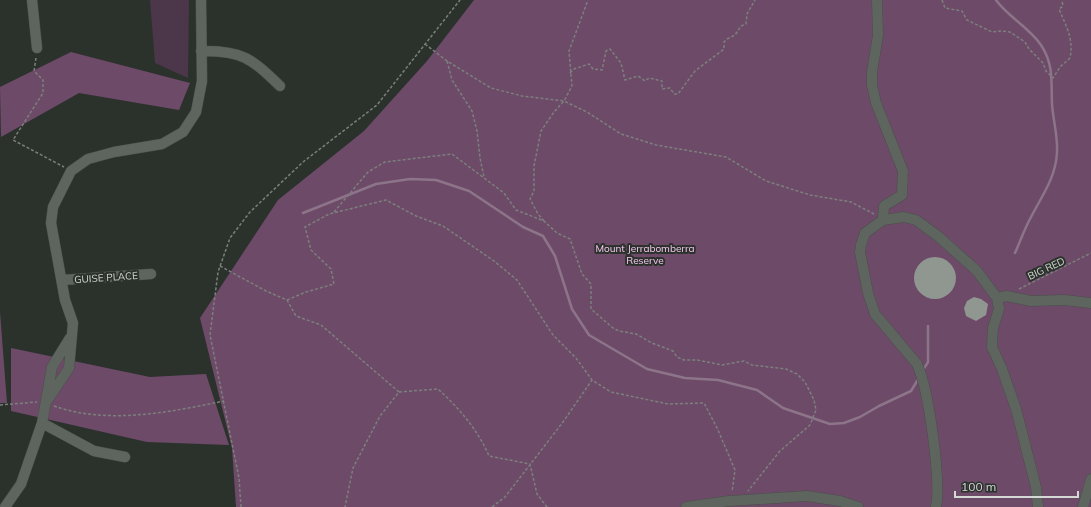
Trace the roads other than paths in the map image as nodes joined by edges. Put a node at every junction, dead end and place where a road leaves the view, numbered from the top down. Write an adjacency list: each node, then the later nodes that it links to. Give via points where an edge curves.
1 (32, 0): 4 (street)
2 (201, 0): 5 (street)
3 (877, 0): 7 (street, via 878,35 872,85 876,103 904,178 902,195 884,206)
4 (38, 48)
5 (201, 51): 6 (street, via 237,53 256,63); 9 (street, via 202,81 196,112 183,132 162,144 88,159 71,171 53,207 51,223)
6 (280, 86)
7 (883, 220): 10 (street, via 904,217 916,220 977,271); 20 (street, via 865,234 860,252 868,293 876,314 920,370 936,466)
8 (151, 274): 9 (street, GUISE PLACE)
9 (62, 280): 12 (street, via 65,300 73,323)
10 (1002, 297): 11 (street, via 1031,301); 21 (street, via 993,328 992,347 1016,409 1036,487)
11 (1091, 302)
12 (71, 336): 13 (street, via 52,367); 13 (street, via 69,368)
13 (46, 402): 14 (street)
14 (42, 423): 15 (street, via 94,451); 17 (street, via 21,484)
15 (125, 457)
16 (1091, 479): 22 (street)
17 (5, 507)
18 (686, 507): 19 (street, via 729,500 807,496 840,501)
19 (858, 507)
20 (936, 507)
21 (1038, 507)
22 (1083, 507)

